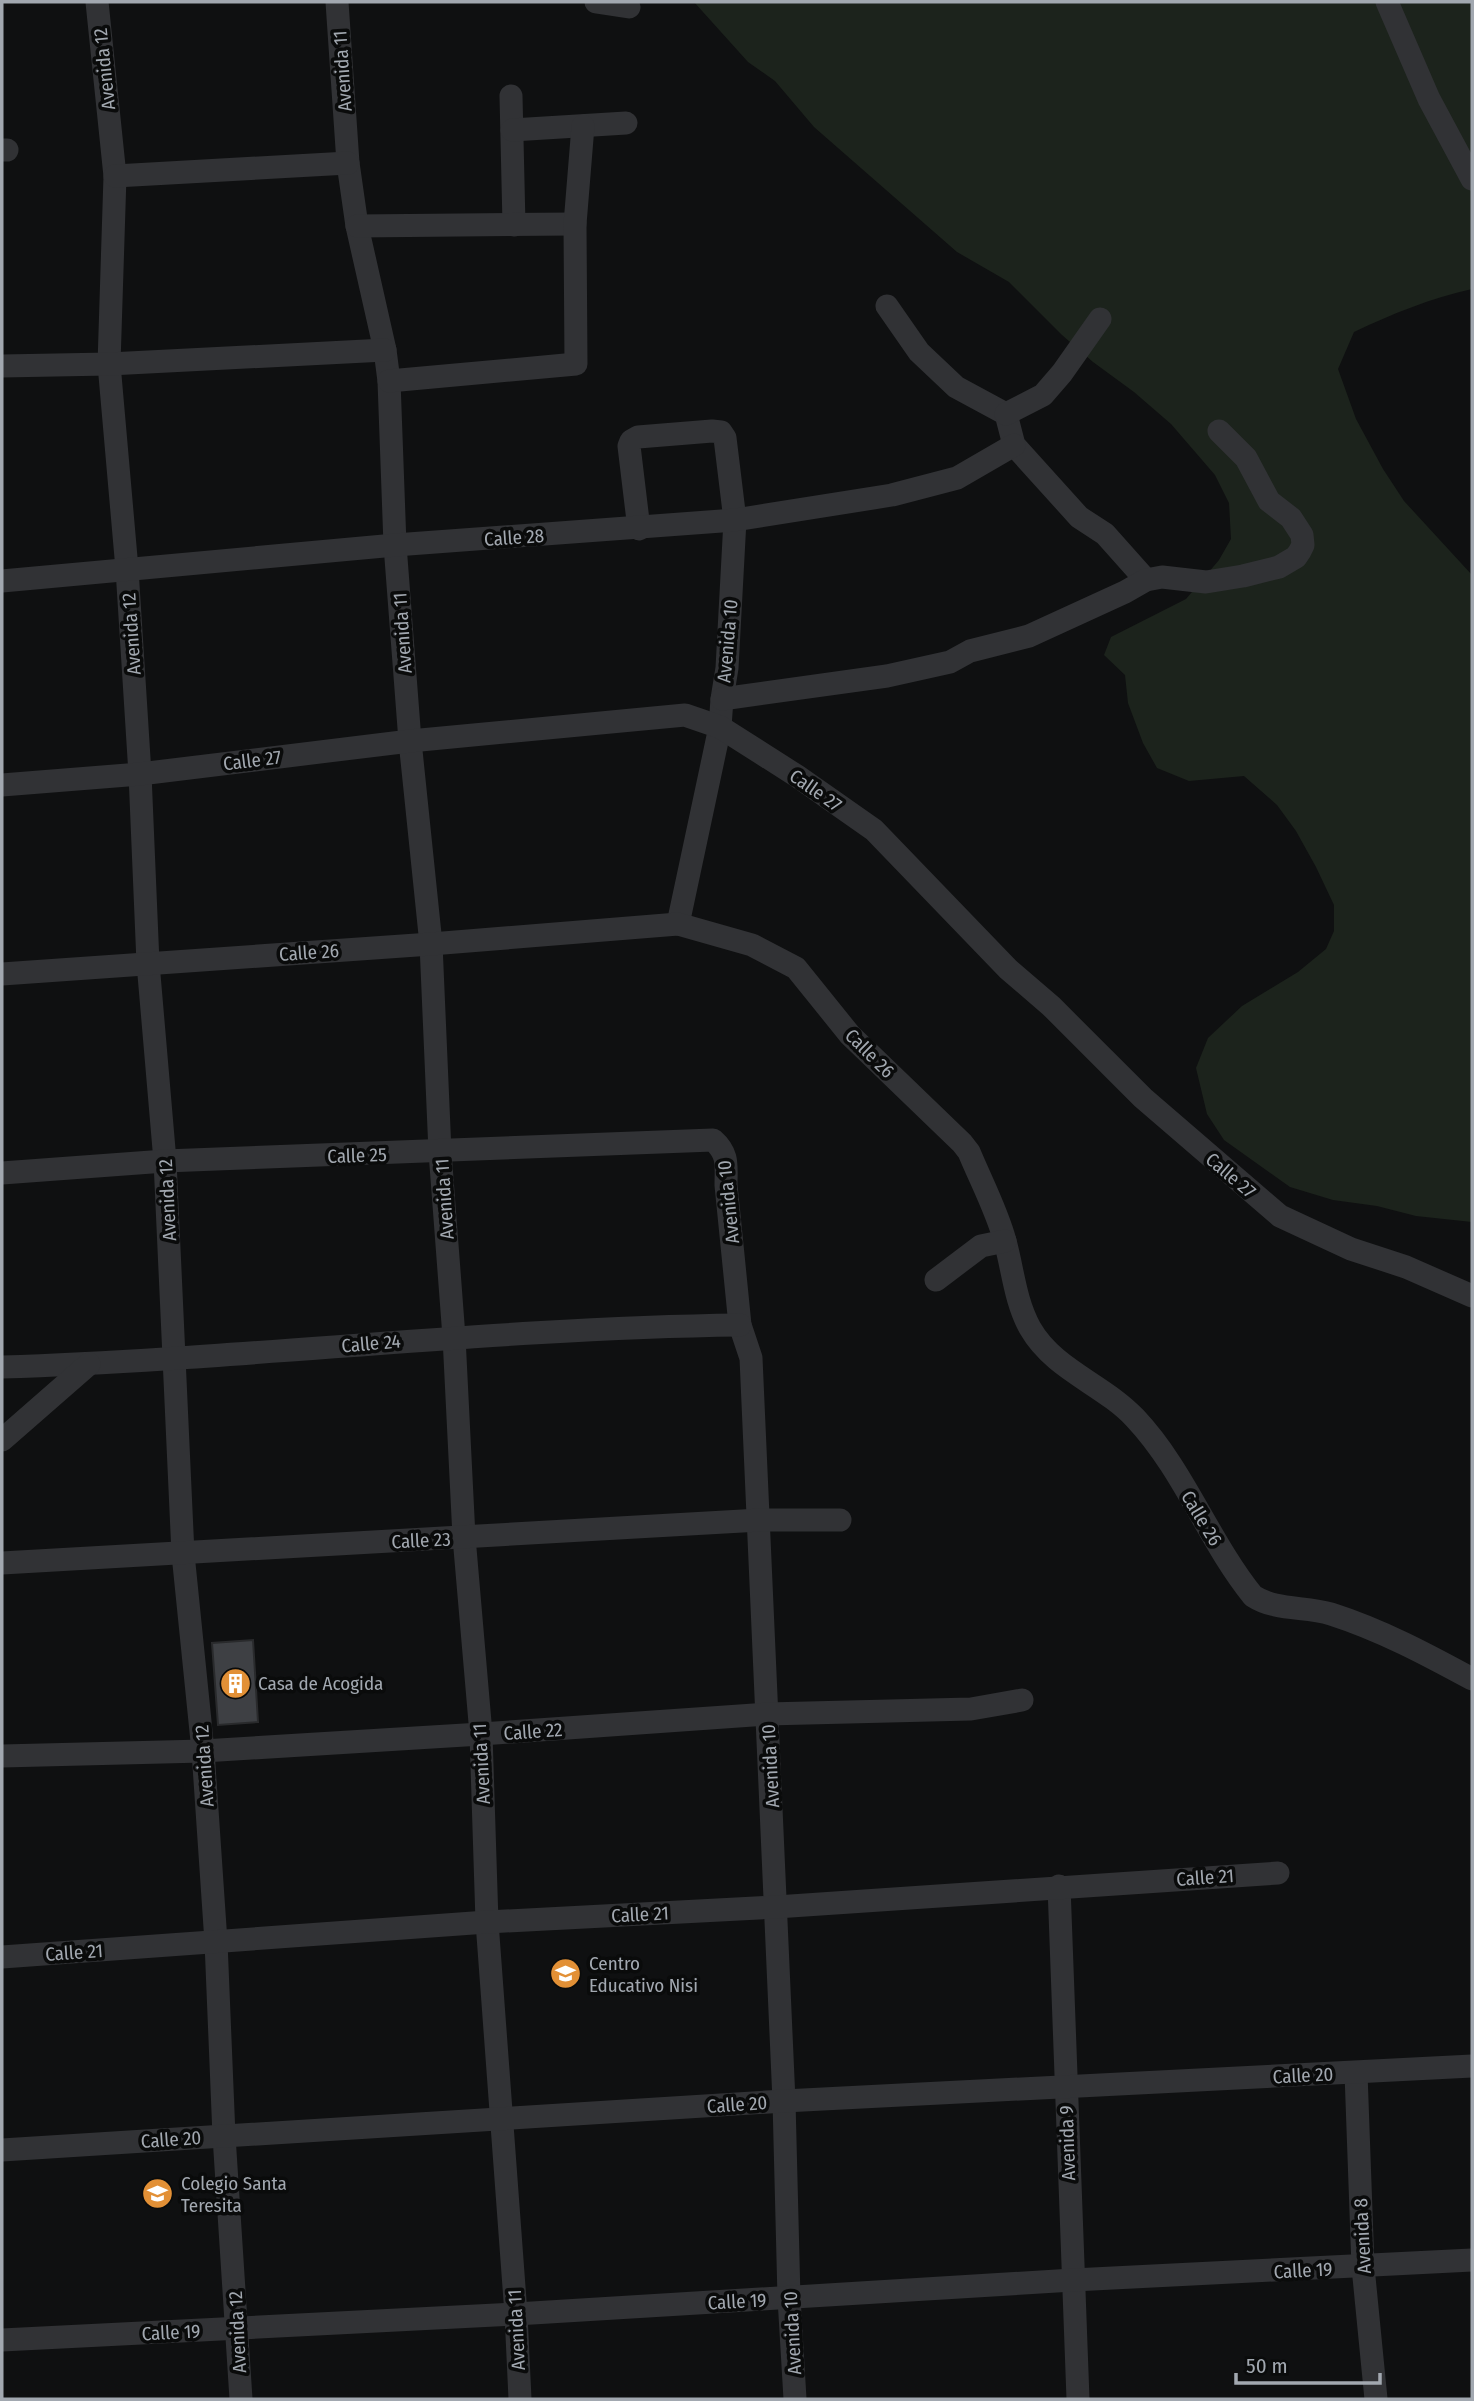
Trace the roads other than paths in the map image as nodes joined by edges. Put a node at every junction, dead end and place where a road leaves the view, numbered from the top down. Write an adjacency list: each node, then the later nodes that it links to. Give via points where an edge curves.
1 (97, 2): 11 (street, Avenida 12)
2 (337, 2): 10 (street, Avenida 11)
3 (596, 2): 5 (street)
4 (1387, 2): 12 (street, via 1429,99)
5 (629, 7)
6 (511, 96): 9 (street)
7 (626, 123): 8 (street)
8 (583, 126): 9 (street); 13 (street)
9 (512, 130): 14 (street)
10 (348, 163): 11 (street); 15 (street, Avenida 11)
11 (115, 176): 19 (street, Avenida 12)
12 (1472, 179)
13 (575, 224): 14 (street); 21 (street, via 576,364)
14 (514, 225): 15 (street)
15 (357, 226): 18 (street, Avenida 11)
16 (887, 306): 22 (street, via 919,352 956,387)
17 (1100, 319): 22 (street, via 1043,395)
18 (385, 350): 19 (street); 21 (street, Avenida 11)
19 (109, 364): 20 (street); 28 (street, Avenida 12)
20 (2, 366)
21 (389, 381): 27 (street, Avenida 11)
22 (1006, 414): 24 (street)
23 (1219, 430): 30 (street, via 1246,458 1269,501 1291,518 1303,545 1296,557 1279,567 1243,576 1206,582 1162,577)
24 (1014, 445): 25 (street, Calle 28, via 957,478 892,495); 30 (street, via 1079,517 1105,534)
25 (735, 520): 26 (street, Calle 28); 26 (street, Avenida 10, via 721,432 638,437 629,446); 31 (street, Avenida 10)
26 (639, 529): 27 (street, Calle 28)
27 (395, 545): 28 (street, Calle 28); 33 (street, Avenida 11)
28 (127, 569): 29 (street, Calle 28); 34 (street, Avenida 12)
29 (2, 580)
30 (1146, 580): 31 (street, via 1029,636 950,662 887,676)
31 (722, 699): 32 (street, Avenida 10)
32 (720, 727): 33 (street, Calle 27, via 685,715); 36 (street, Avenida 10); 46 (street, Calle 27, via 874,830 1008,969 1143,1098 1280,1216)
33 (410, 741): 34 (street, Calle 27); 37 (street, Avenida 11)
34 (140, 774): 35 (street, Calle 27); 38 (street, Avenida 12)
35 (2, 785)
36 (678, 924): 37 (street, Calle 26); 44 (street, Calle 26, via 752,945 796,968 850,1035 969,1152)
37 (431, 944): 38 (street, Calle 26); 41 (street, Avenida 11)
38 (148, 963): 39 (street, Calle 26); 42 (street, Avenida 12)
39 (2, 974)
40 (713, 1140): 41 (street, Calle 25); 47 (street, Avenida 10, via 726,1163)
41 (440, 1152): 42 (street, Calle 25); 48 (street, Avenida 11)
42 (165, 1161): 43 (street, Calle 25); 49 (street, Avenida 12)
43 (2, 1173)
44 (1005, 1241): 45 (street, via 981,1246); 58 (street, Calle 26, via 1014,1286 1030,1328 1064,1366 1101,1388 1135,1418 1169,1461 1253,1596 1264,1603 1328,1613 1388,1634)
45 (936, 1280)
46 (1472, 1296)
47 (740, 1325): 48 (street, Calle 24); 53 (street, Avenida 10, via 751,1358)
48 (454, 1337): 49 (street, Calle 24); 55 (street, Avenida 11)
49 (175, 1359): 50 (street, Calle 24); 56 (street, Avenida 12)
50 (89, 1364): 51 (street, Calle 24); 52 (street)
51 (2, 1367)
52 (2, 1440)
53 (760, 1520): 54 (street, Calle 23); 55 (street, Calle 23); 60 (street, Avenida 10)
54 (840, 1520)
55 (464, 1537): 56 (street, Calle 23); 61 (street, Avenida 11)
56 (183, 1554): 57 (street, Calle 23); 62 (street, Avenida 12)
57 (2, 1563)
58 (1472, 1679)
59 (1022, 1699): 60 (street, Calle 22, via 971,1709)
60 (767, 1714): 61 (street, Calle 22); 66 (street, Avenida 10)
61 (481, 1734): 62 (street, Calle 22); 67 (street, Avenida 11)
62 (203, 1751): 63 (street, Calle 22); 68 (street, Avenida 12)
63 (2, 1756)
64 (1278, 1873): 65 (street, Calle 21)
65 (1059, 1886): 66 (street, Calle 21); 72 (street, Avenida 9)
66 (776, 1907): 67 (street, Calle 21); 73 (street, Avenida 10)
67 (487, 1922): 68 (street, Calle 21); 74 (street, Avenida 11)
68 (216, 1942): 69 (street, Calle 21); 75 (street, Avenida 12)
69 (2, 1957)
70 (1472, 2066): 71 (street, Calle 20)
71 (1356, 2073): 72 (street, Calle 20); 78 (street, Avenida 8)
72 (1065, 2087): 73 (street, Calle 20); 79 (street, Avenida 9)
73 (785, 2101): 74 (street, Calle 20); 80 (street, Avenida 10)
74 (501, 2120): 75 (street, Calle 20); 81 (street, Avenida 11)
75 (224, 2136): 76 (street, Calle 20); 82 (street, Avenida 12)
76 (2, 2150)
77 (1472, 2260): 78 (street, Calle 19)
78 (1363, 2267): 79 (street, Calle 19); 88 (street, Avenida 8)
79 (1073, 2280): 80 (street, Calle 19); 87 (street, Avenida 9)
80 (789, 2298): 81 (street, Calle 19); 86 (street, Avenida 10)
81 (516, 2314): 82 (street, Calle 19); 85 (street, Avenida 11)
82 (237, 2329): 83 (street, Calle 19); 84 (street, Avenida 12)
83 (2, 2340)
84 (241, 2399)
85 (520, 2399)
86 (795, 2399)
87 (1078, 2399)
88 (1376, 2399)

